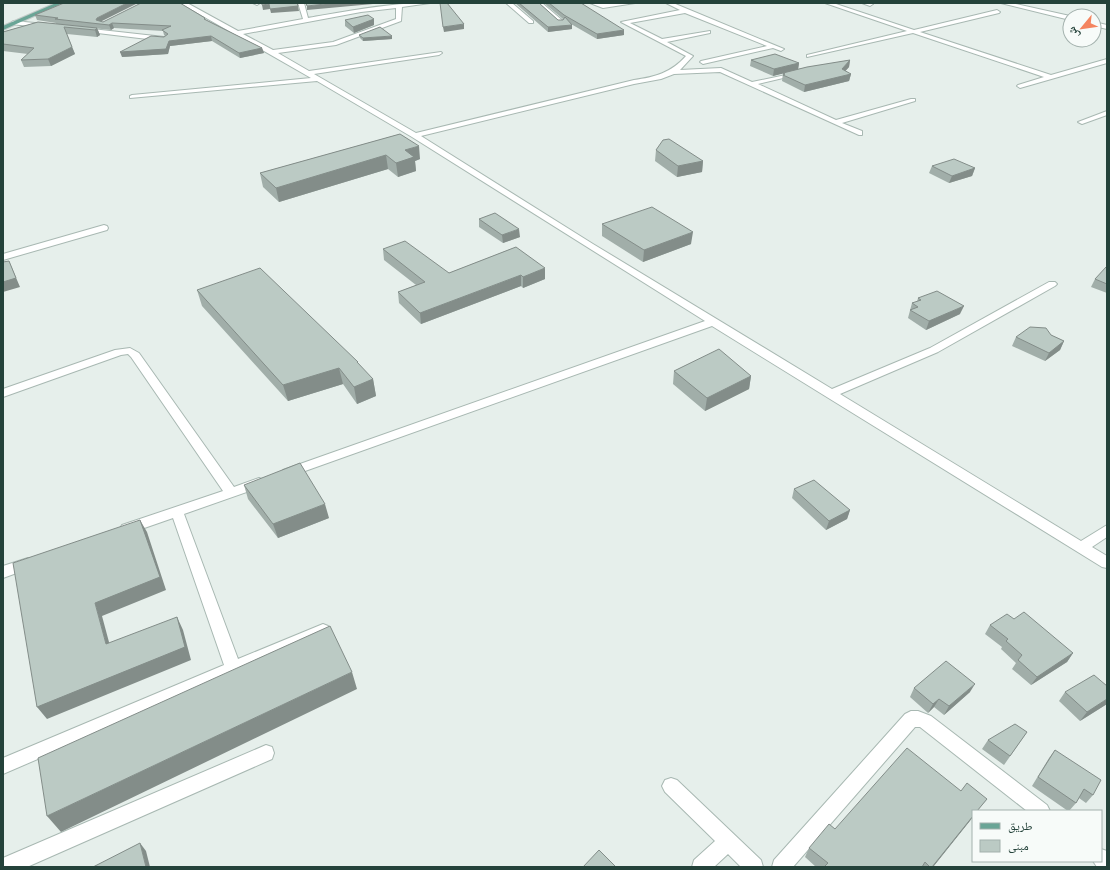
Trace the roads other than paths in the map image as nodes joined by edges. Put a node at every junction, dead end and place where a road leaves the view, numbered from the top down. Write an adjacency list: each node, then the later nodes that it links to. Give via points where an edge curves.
1 (60, 3): 20 (main road)
2 (183, 3): 26 (street)
3 (301, 3): 17 (street)
4 (427, 3): 12 (street)
5 (509, 3): 18 (street)
6 (540, 3): 19 (street)
7 (593, 3): 8 (street, via 603,6)
8 (632, 3)
9 (669, 3): 14 (street)
10 (828, 3): 25 (street)
11 (1004, 3): 16 (street)
12 (416, 4): 13 (street)
13 (399, 6): 17 (street); 31 (street, via 399,20 346,40 334,44)
14 (685, 10): 28 (street, via 624,22); 29 (street)
15 (997, 12): 25 (street)
16 (1062, 16)
17 (306, 20): 26 (street)
18 (531, 22)
19 (561, 22)
20 (14, 23): 21 (street); 22 (main road)
21 (54, 27)
22 (3, 28)
23 (78, 30): 27 (street)
24 (708, 32): 28 (street)
25 (913, 32): 34 (street); 41 (street)
26 (237, 33): 31 (street)
27 (165, 39)
28 (662, 41): 33 (street)
29 (773, 46): 30 (street); 36 (street)
30 (781, 49)
31 (272, 52): 40 (street)
32 (439, 53): 40 (street)
33 (690, 56): 36 (street); 38 (street)
34 (809, 56)
35 (1107, 61): 41 (street)
36 (703, 62): 37 (street)
37 (721, 70): 38 (street); 43 (street)
38 (674, 72): 51 (street, via 660,78)
39 (803, 72): 43 (street)
40 (307, 73): 42 (street)
41 (1050, 77): 44 (street)
42 (317, 79): 45 (street); 51 (street)
43 (752, 84): 48 (street)
44 (1020, 86)
45 (132, 97)
46 (913, 100): 48 (street)
47 (1107, 113): 49 (street)
48 (836, 122): 50 (street)
49 (1082, 122)
50 (859, 133)
51 (415, 135): 55 (street)
52 (104, 228): 53 (street)
53 (3, 257)
54 (1052, 284): 57 (street, via 934,350)
55 (713, 322): 57 (street); 58 (street)
56 (3, 393): 58 (street, via 119,352 130,351)
57 (831, 394): 62 (street)
58 (231, 493): 59 (street)
59 (177, 512): 61 (street); 67 (street)
60 (1107, 530): 62 (street)
61 (119, 532)
62 (1082, 547): 64 (street)
63 (39, 560): 65 (street)
64 (1107, 563)
65 (3, 572)
66 (323, 630): 67 (street)
67 (233, 668): 69 (street)
68 (266, 753): 73 (street)
69 (3, 766)
70 (671, 786): 72 (street)
71 (1040, 810): 76 (street, via 925,721 911,719)
72 (728, 841): 74 (street); 75 (street)
73 (5, 867)
74 (701, 867)
75 (754, 867)
76 (781, 867)

